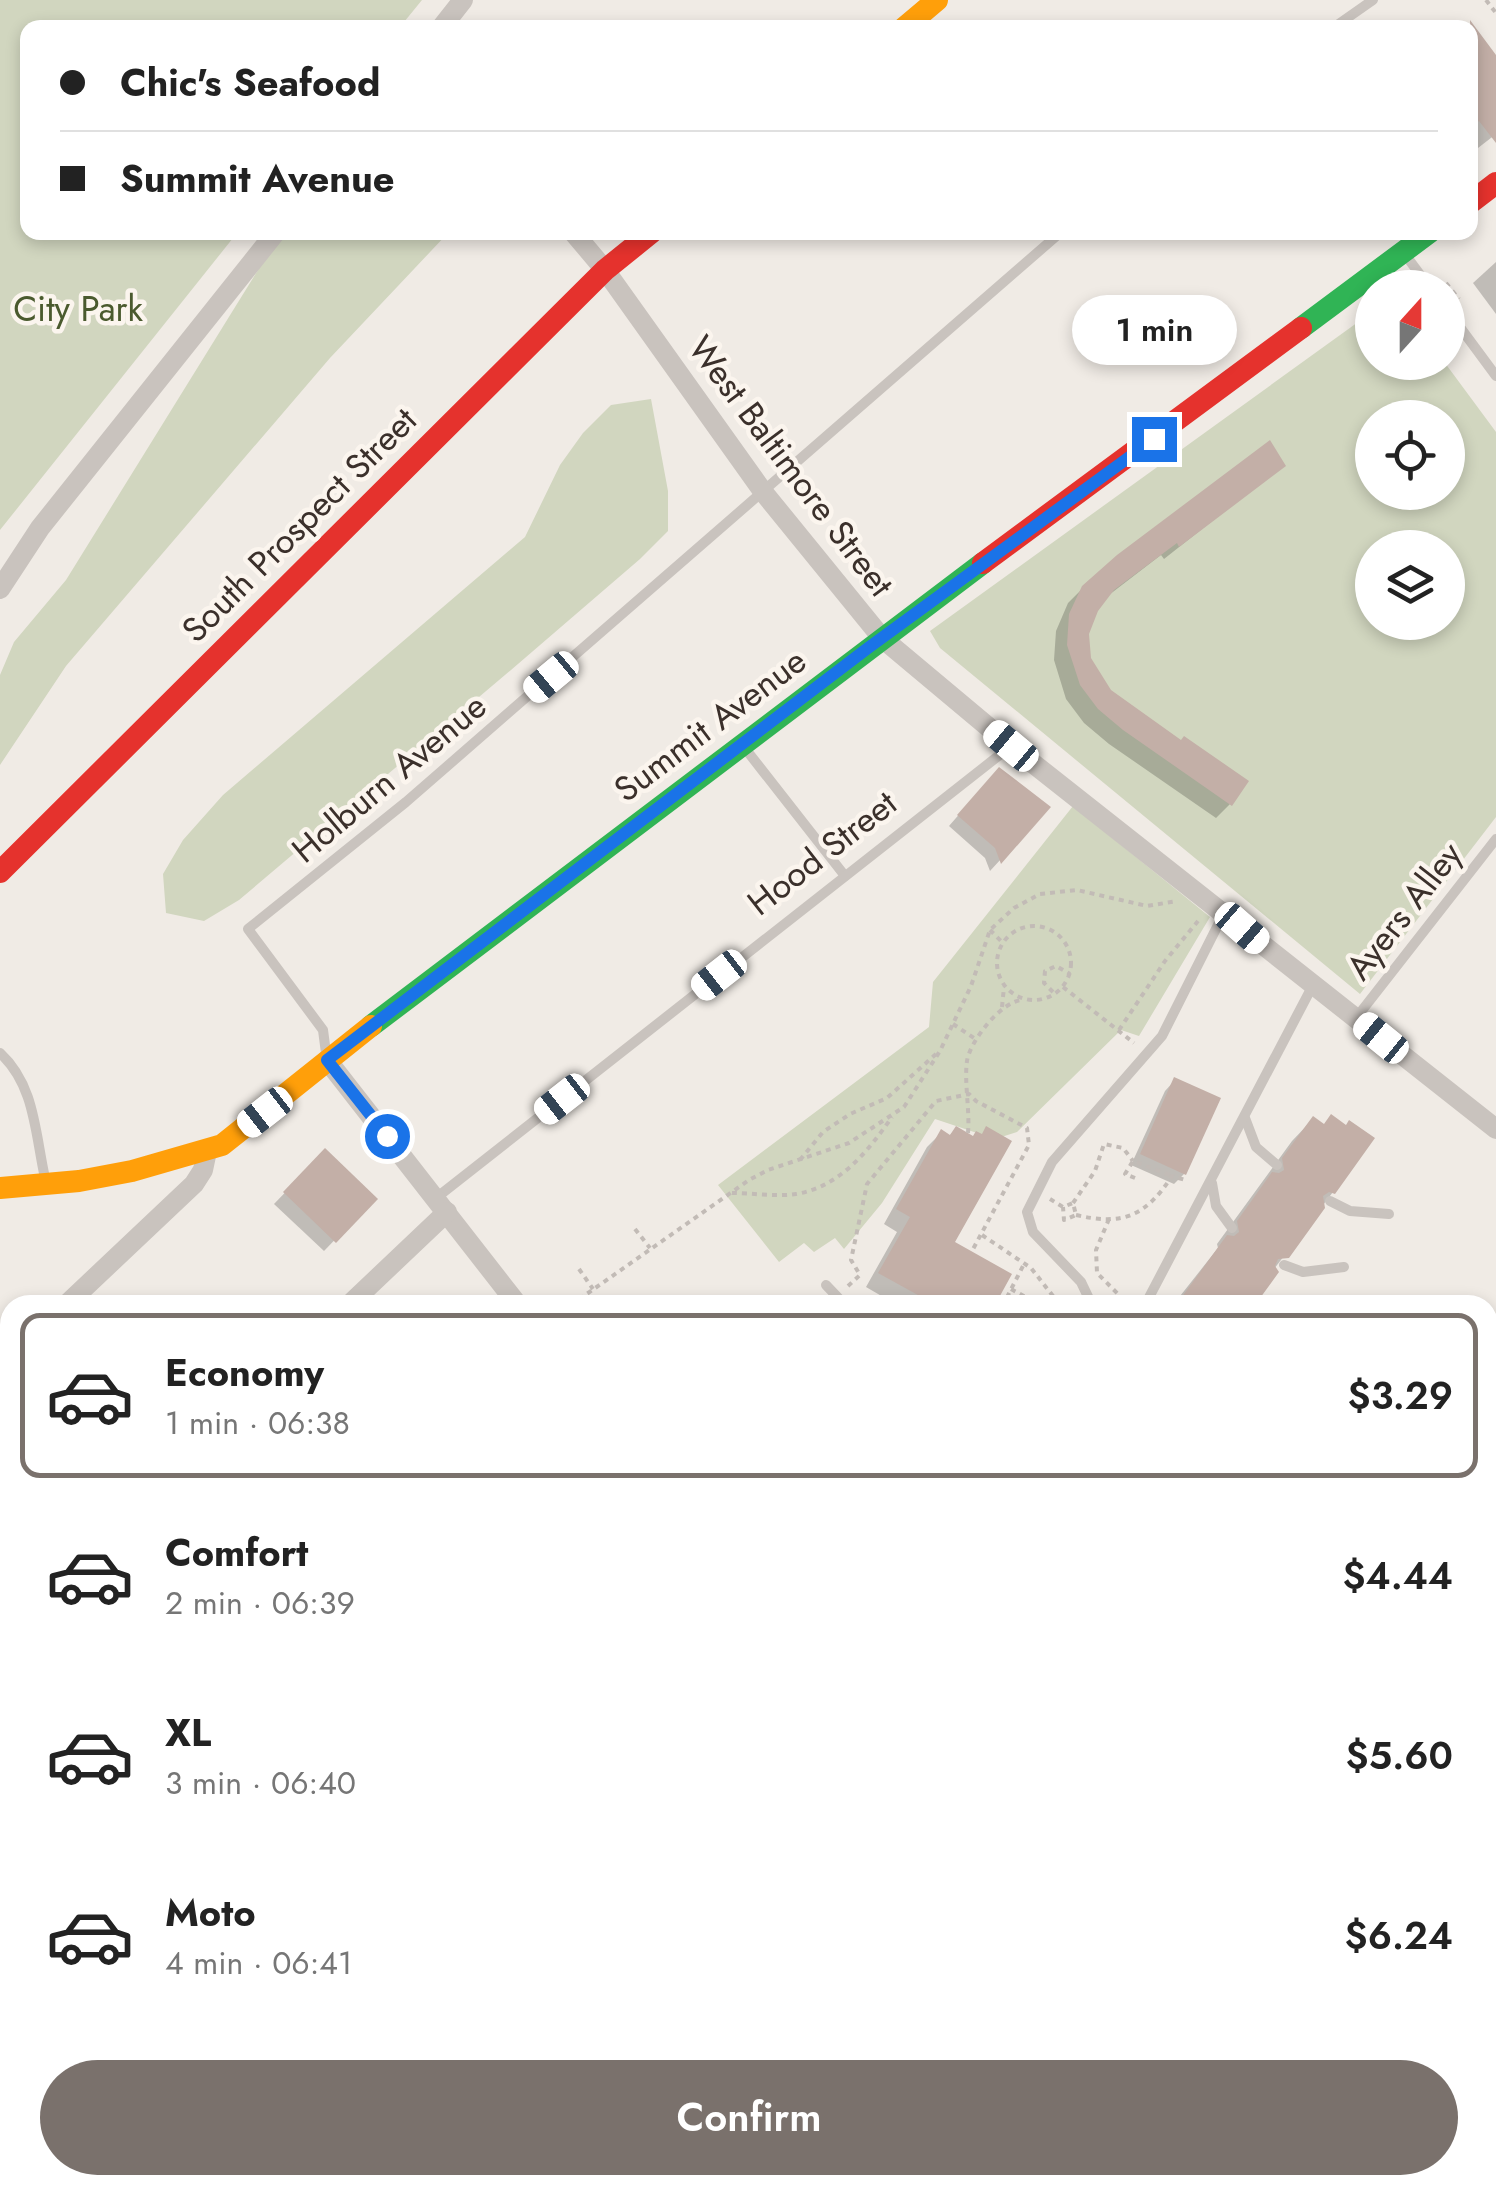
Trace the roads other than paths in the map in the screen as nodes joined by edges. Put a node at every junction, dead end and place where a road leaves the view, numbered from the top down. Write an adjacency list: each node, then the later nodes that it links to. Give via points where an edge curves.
1 (463, 0): 4 (street)
2 (938, 0): 5 (main road)
3 (1373, 0): 6 (lane)
4 (447, 20)
5 (914, 20)
6 (1345, 20)
7 (270, 240): 18 (street, via 40,528)
8 (580, 240): 13 (street, West Baltimore Street)
9 (642, 240): 13 (main road, South Prospect Street)
10 (1052, 240): 17 (lane, Holburn Avenue)
11 (1420, 240): 12 (main road, Summit Avenue)
12 (1404, 252): 14 (lane); 19 (main road, Summit Avenue)
13 (605, 270): 17 (street, West Baltimore Street); 23 (main road, South Prospect Street)
14 (1417, 270)
15 (1465, 334): 16 (lane)
16 (1496, 376)
17 (764, 493): 19 (street, West Baltimore Street); 29 (lane, Holburn Avenue, via 248,930 323,1030)
18 (0, 589)
19 (882, 638): 20 (main road, Summit Avenue); 21 (street, West Baltimore Street)
20 (742, 745): 24 (lane); 29 (main road, Summit Avenue)
21 (1011, 746): 24 (lane, Hood Street); 25 (street, West Baltimore Street)
22 (1496, 839): 27 (lane, Ayers Alley)
23 (0, 872)
24 (845, 876): 38 (lane, Hood Street)
25 (1224, 914): 26 (street, West Baltimore Street); 48 (lane, via 1162,1036 1052,1162 1027,1212 1032,1232)
26 (1313, 985): 27 (street, West Baltimore Street); 30 (lane)
27 (1356, 1018): 31 (street, West Baltimore Street)
28 (0, 1053): 35 (lane, via 28,1092)
29 (327, 1060): 32 (main road, Summit Avenue); 38 (street)
30 (1246, 1118): 33 (lane, via 1256,1147); 34 (lane)
31 (1496, 1129)
32 (207, 1151): 35 (main road); 44 (street, Summit Avenue, via 194,1184)
33 (1277, 1165)
34 (1212, 1182): 40 (lane, via 1216,1206); 49 (lane)
35 (46, 1184): 36 (main road)
36 (0, 1188)
37 (1330, 1201): 39 (lane, via 1350,1211)
38 (442, 1205): 45 (street, Hood Street); 46 (street)
39 (1388, 1214)
40 (1232, 1228)
41 (1284, 1265): 42 (lane, via 1304,1272)
42 (1344, 1267)
43 (826, 1285): 47 (lane)
44 (77, 1295)
45 (358, 1295)
46 (510, 1295)
47 (835, 1295)
48 (1087, 1295)
49 (1150, 1295)

